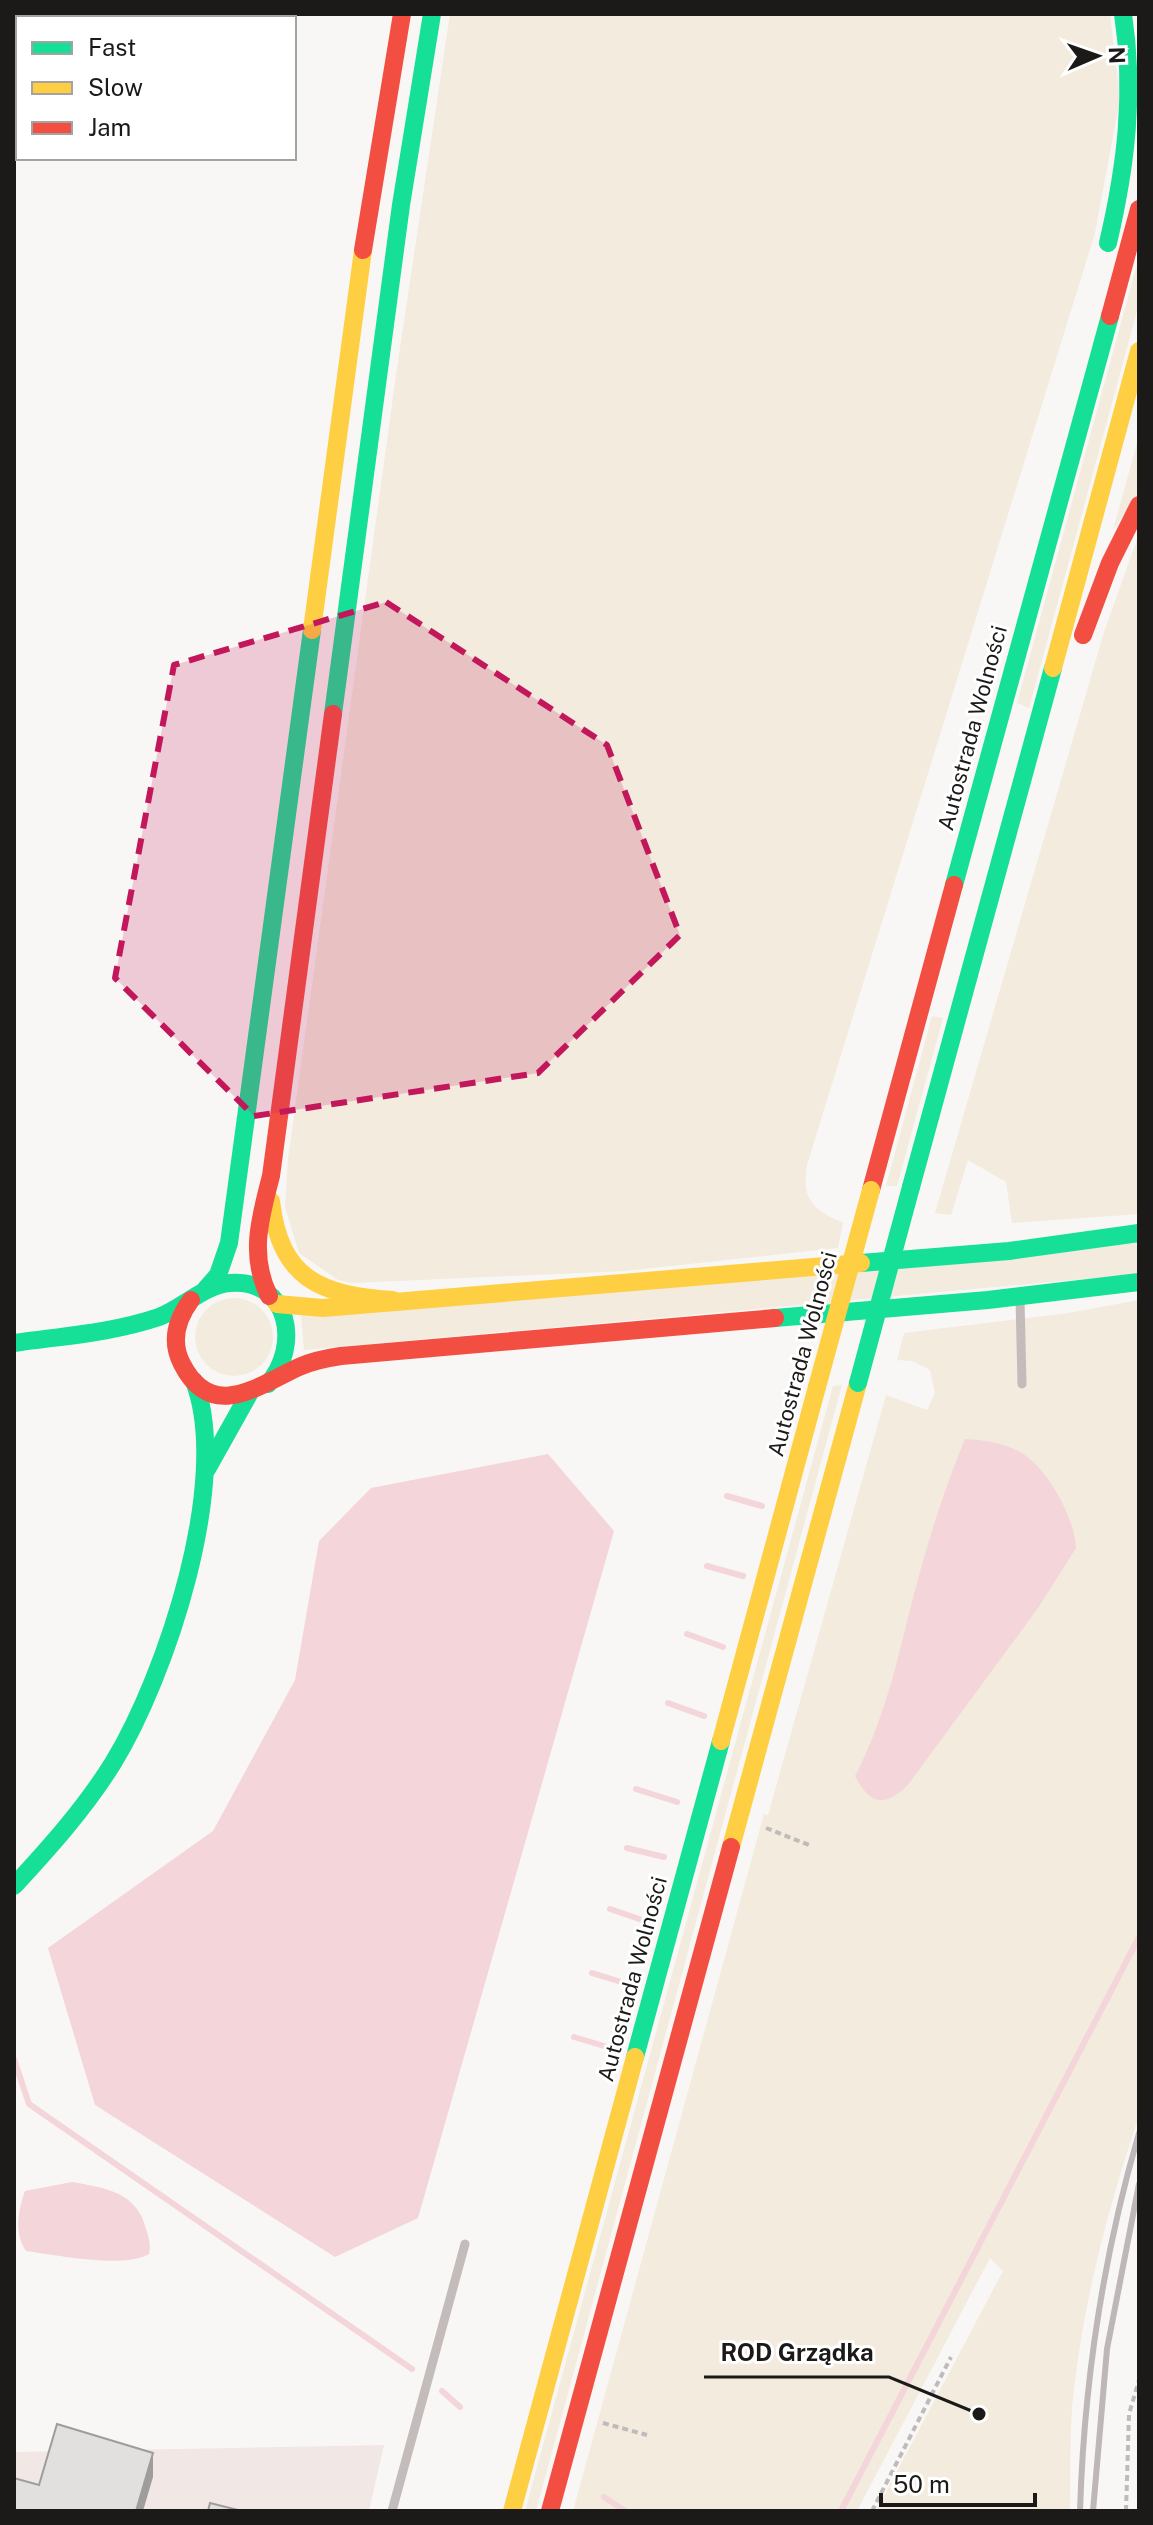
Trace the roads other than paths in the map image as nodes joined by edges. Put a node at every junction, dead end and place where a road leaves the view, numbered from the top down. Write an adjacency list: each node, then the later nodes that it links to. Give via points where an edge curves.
1 (402, 14): 14 (main road, via 368,216 229,1243 218,1275)
2 (432, 14): 11 (main road, via 399,215)
3 (1123, 14): 5 (main road, via 1131,86 1130,143)
4 (1139, 209): 9 (main road, Autostrada Wolności)
5 (1103, 264)
6 (1096, 294): 9 (main road, via 1069,402)
7 (1139, 351): 10 (main road)
8 (1139, 505): 10 (main road, via 1090,614 1045,764)
9 (1056, 509): 29 (main road, Autostrada Wolności, bridge)
10 (1013, 817): 30 (main road, bridge)
11 (271, 1176): 16 (main road, via 255,1251 258,1275); 17 (main road, via 276,1236 296,1269 334,1293)
12 (1139, 1233): 17 (main road, via 1009,1251)
13 (1139, 1282): 15 (main road)
14 (198, 1295): 16 (main road, via 238,1283); 18 (main road, via 169,1312); 20 (main road, via 176,1333)
15 (1020, 1296): 22 (lane); 23 (main road, via 341,1356 310,1362)
16 (273, 1300): 17 (main road, via 323,1308); 23 (main road, via 289,1338 287,1356)
17 (393, 1300)
18 (106, 1331): 19 (main road); 20 (main road, via 162,1345)
19 (14, 1343)
20 (178, 1357): 21 (main road)
21 (194, 1381): 24 (main road, via 220,1394); 25 (main road, via 204,1410)
22 (1022, 1384)
23 (266, 1385): 24 (main road)
24 (249, 1394): 25 (main road, via 233,1413 220,1456)
25 (207, 1469): 26 (main road, via 182,1590 155,1685 85,1809)
26 (14, 1886)
27 (465, 2244): 28 (lane)
28 (392, 2511)
29 (512, 2511)
30 (550, 2511)

